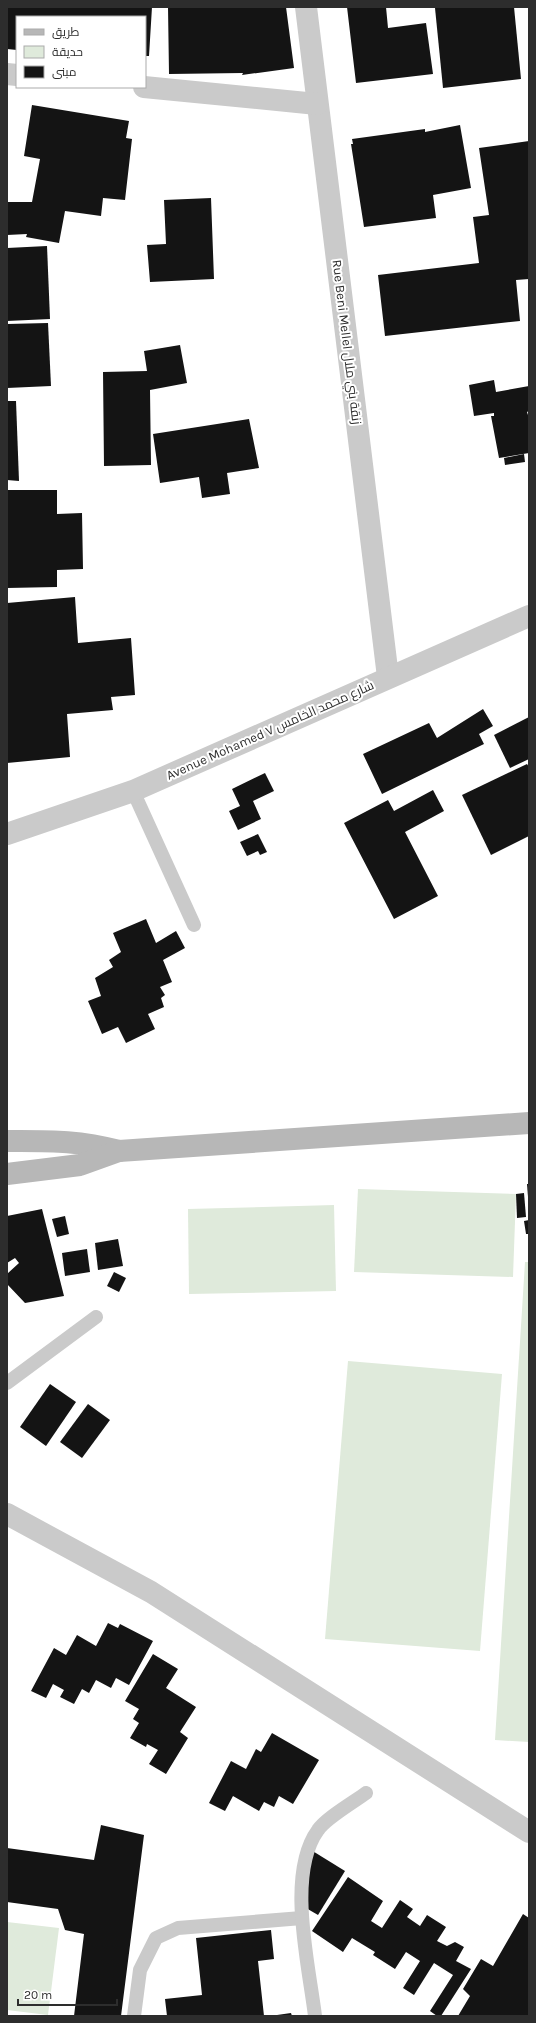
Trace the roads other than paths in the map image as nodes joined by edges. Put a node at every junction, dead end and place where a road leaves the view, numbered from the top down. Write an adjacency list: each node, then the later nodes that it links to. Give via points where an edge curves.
1 (306, 7): 3 (street, Rue Beni Mellel زنقة بني ملال)
2 (146, 87): 3 (street)
3 (317, 104): 5 (street, Rue Beni Mellel زنقة بني ملال)
4 (529, 616): 5 (street, Avenue Mohamed V شارع محمد الخامس)
5 (388, 677): 6 (street, Avenue Mohamed V شارع محمد الخامس, via 271,732)
6 (133, 791): 7 (street, Avenue Mohamed V شارع محمد الخامس); 8 (lane)
7 (7, 834)
8 (194, 925)
9 (529, 1123): 11 (main road)
10 (7, 1142): 11 (main road, via 63,1140)
11 (119, 1151): 12 (main road, via 94,1161 64,1168)
12 (7, 1174)
13 (96, 1317): 14 (lane)
14 (7, 1382)
15 (7, 1514): 17 (street, via 151,1592)
16 (366, 1793): 18 (lane, via 318,1828 308,1847 302,1876)
17 (529, 1832)
18 (302, 1918): 19 (lane, via 178,1928 156,1938 140,1970); 20 (lane)
19 (134, 2016)
20 (315, 2016)

